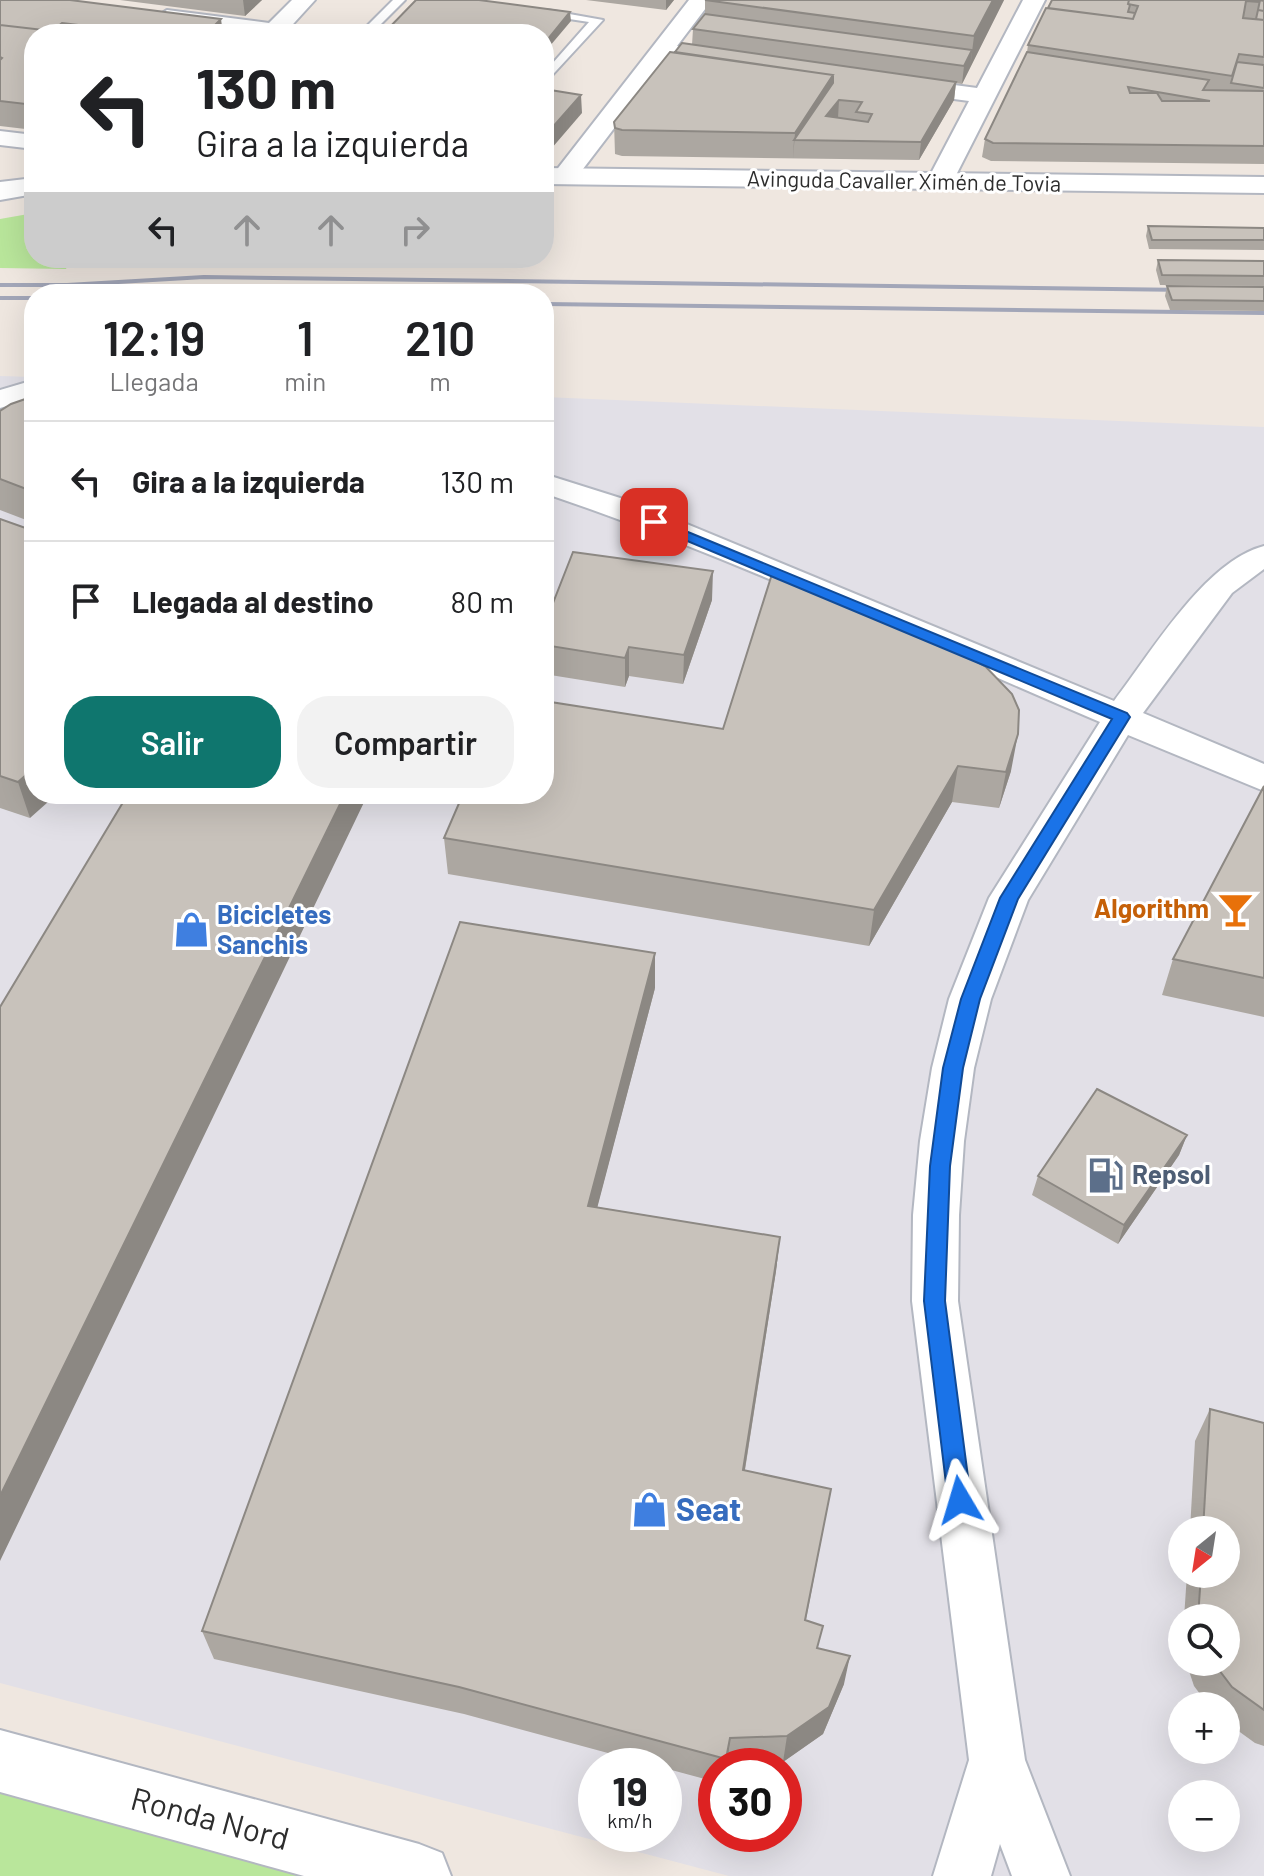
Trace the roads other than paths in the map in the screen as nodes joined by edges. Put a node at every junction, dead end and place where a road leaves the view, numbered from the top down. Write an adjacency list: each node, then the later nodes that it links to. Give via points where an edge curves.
1 (304, 0): 8 (street)
2 (399, 0): 9 (lane)
3 (701, 0): 10 (street)
4 (1034, 0): 14 (street)
5 (528, 10): 12 (lane, via 597,20)
6 (138, 14): 7 (street)
7 (212, 24)
8 (280, 24)
9 (375, 24)
10 (661, 51): 11 (street); 17 (street)
11 (753, 64)
12 (554, 69)
13 (877, 81): 14 (street)
14 (985, 96): 18 (street)
15 (0, 138): 16 (street)
16 (24, 141)
17 (554, 176): 18 (street, Avinguda Cavaller Ximén de Tovia)
18 (940, 181): 19 (street, Avinguda Cavaller Ximén de Tovia)
19 (1264, 185)
20 (24, 187): 21 (street)
21 (0, 191)
22 (24, 392): 23 (street)
23 (0, 399)
24 (554, 486): 26 (street, via 741,557)
25 (1264, 556): 26 (street, via 1220,586)
26 (1121, 717): 27 (street); 28 (street, via 1009,898 970,999 942,1141 935,1301)
27 (1264, 778)
28 (997, 1760): 31 (street); 32 (street)
29 (0, 1761): 30 (street, Ronda Nord)
30 (419, 1876)
31 (962, 1876)
32 (1041, 1876)

